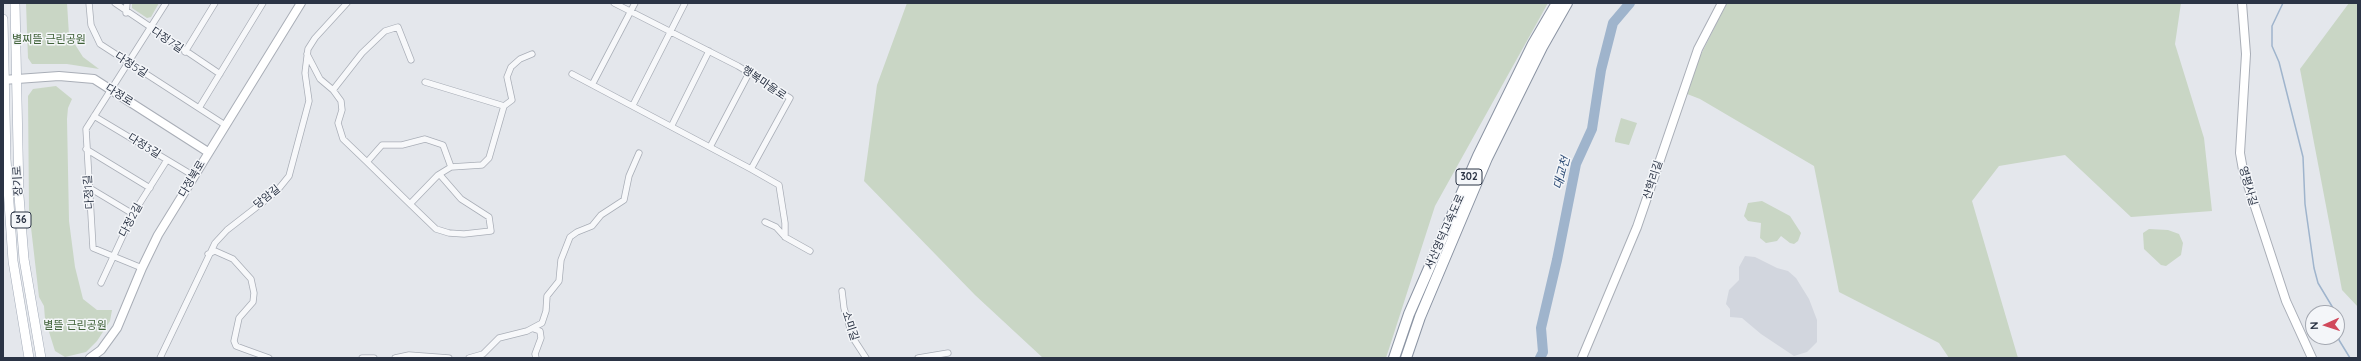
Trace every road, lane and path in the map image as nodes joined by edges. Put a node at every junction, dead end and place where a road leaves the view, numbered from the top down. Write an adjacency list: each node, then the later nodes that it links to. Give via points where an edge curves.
1 (15, 3): 32 (main road, 장기로 / 36)
2 (89, 3): 27 (street, 다정5길, via 90,20 98,41)
3 (115, 3): 18 (street, 다정7길)
4 (126, 3): 18 (street)
5 (166, 3): 20 (street, 다정1길)
6 (215, 3): 23 (street)
7 (263, 3): 29 (street)
8 (301, 3): 41 (street, 다정북로)
9 (347, 3): 24 (street, 당암길, via 315,38)
10 (614, 3): 17 (street, 행복마을로)
11 (635, 3): 17 (street)
12 (685, 3): 21 (street)
13 (1557, 3): 82 (highway, 서산영덕고속도로 / 302, via 1478,156 1409,314)
14 (1567, 3): 83 (highway, 서산영덕고속도로 / 302, via 1542,47 1487,158 1420,317)
15 (1722, 3): 84 (street, 산학리길, via 1698,49 1637,227)
16 (2242, 3): 85 (street, 영평사길, via 2246,54 2240,153 2243,170 2286,300)
17 (631, 12): 21 (street, 행복마을로); 34 (street)
18 (126, 13): 20 (street, 다정7길)
19 (3, 19): 31 (main road, 장기로 / 36)
20 (150, 29): 23 (street, 다정7길); 27 (street, 다정1길)
21 (671, 31): 22 (street, 행복마을로); 37 (street)
22 (709, 51): 28 (street, 행복마을로); 42 (street)
23 (185, 52): 29 (street, 다정7길)
24 (307, 54): 36 (street, via 320,79); 60 (street, 당암길, via 305,73 309,100 289,176 276,192 227,230)
25 (532, 54): 38 (street, via 520,59 511,67 507,77 512,100)
26 (411, 60): 36 (street, via 398,27 385,31 362,53)
27 (127, 62): 35 (street, 다정1길); 39 (street, 다정5길)
28 (749, 73): 43 (street); 50 (street, 행복마을로, via 790,98)
29 (220, 74): 39 (street)
30 (572, 74): 34 (street)
31 (4, 80): 32 (street, 다정로); 69 (main road, 장기로 / 36, via 7,188 13,260)
32 (17, 80): 35 (street, 다정로, via 59,76 94,79); 70 (main road, 장기로 / 36, via 17,140 24,259)
33 (425, 82): 38 (street)
34 (593, 84): 37 (street)
35 (111, 90): 40 (street, 다정1길); 45 (street, 다정로)
36 (333, 90): 48 (street, via 341,101 342,110 338,122 343,139)
37 (633, 105): 42 (street)
38 (504, 106): 49 (street, via 489,158 482,165)
39 (199, 108): 41 (street, 다정5길)
40 (94, 116): 44 (street, 다정1길, via 86,129); 47 (street, 다정3길)
41 (225, 125): 45 (street, 다정북로)
42 (672, 125): 43 (street)
43 (710, 147): 50 (street)
44 (86, 149): 53 (street, 다정1길); 54 (street)
45 (208, 152): 52 (street, 다정북로)
46 (639, 153): 65 (street, via 629,176 624,200 601,215 592,226 570,237 561,260 559,281 547,296 545,317)
47 (167, 160): 52 (street, 다정3길); 54 (street, 다정2길)
48 (367, 162): 49 (street, via 382,145 402,145 425,139 443,145); 55 (street)
49 (451, 167): 51 (street)
50 (751, 169): 58 (street, via 780,185)
51 (438, 175): 55 (street); 55 (street, via 461,199 489,217 491,231 464,234 436,229)
52 (194, 176): 62 (street, 다정북로, via 158,235)
53 (88, 187): 56 (street); 61 (street, 다정1길, via 93,248)
54 (150, 188): 56 (street, 다정2길)
55 (410, 204)
56 (133, 214): 61 (street, 다정2길)
57 (764, 222): 58 (street, via 776,227)
58 (785, 237): 59 (street)
59 (810, 252)
60 (208, 254): 72 (street, 당암길); 73 (street, via 215,251 233,259 250,279 254,293 253,302 239,318 234,341 236,346 244,350)
61 (112, 256): 62 (street, 다정1길); 63 (street, 다정2길)
62 (142, 268): 71 (street, 다정북로, via 117,328 101,350)
63 (101, 283)
64 (842, 291): 80 (street, 소미길, via 853,338)
65 (534, 329): 67 (street, via 499,338); 79 (street, via 540,331 541,338)
66 (948, 353): 81 (street)
67 (486, 355): 78 (street)
68 (416, 357): 76 (street); 77 (street)
69 (29, 358)
70 (41, 358)
71 (90, 358)
72 (160, 358)
73 (269, 358)
74 (362, 358): 75 (street)
75 (374, 358)
76 (395, 358)
77 (449, 358)
78 (468, 358)
79 (536, 358)
80 (866, 358)
81 (918, 358)
82 (1394, 358)
83 (1406, 358)
84 (1582, 358)
85 (2312, 358)

